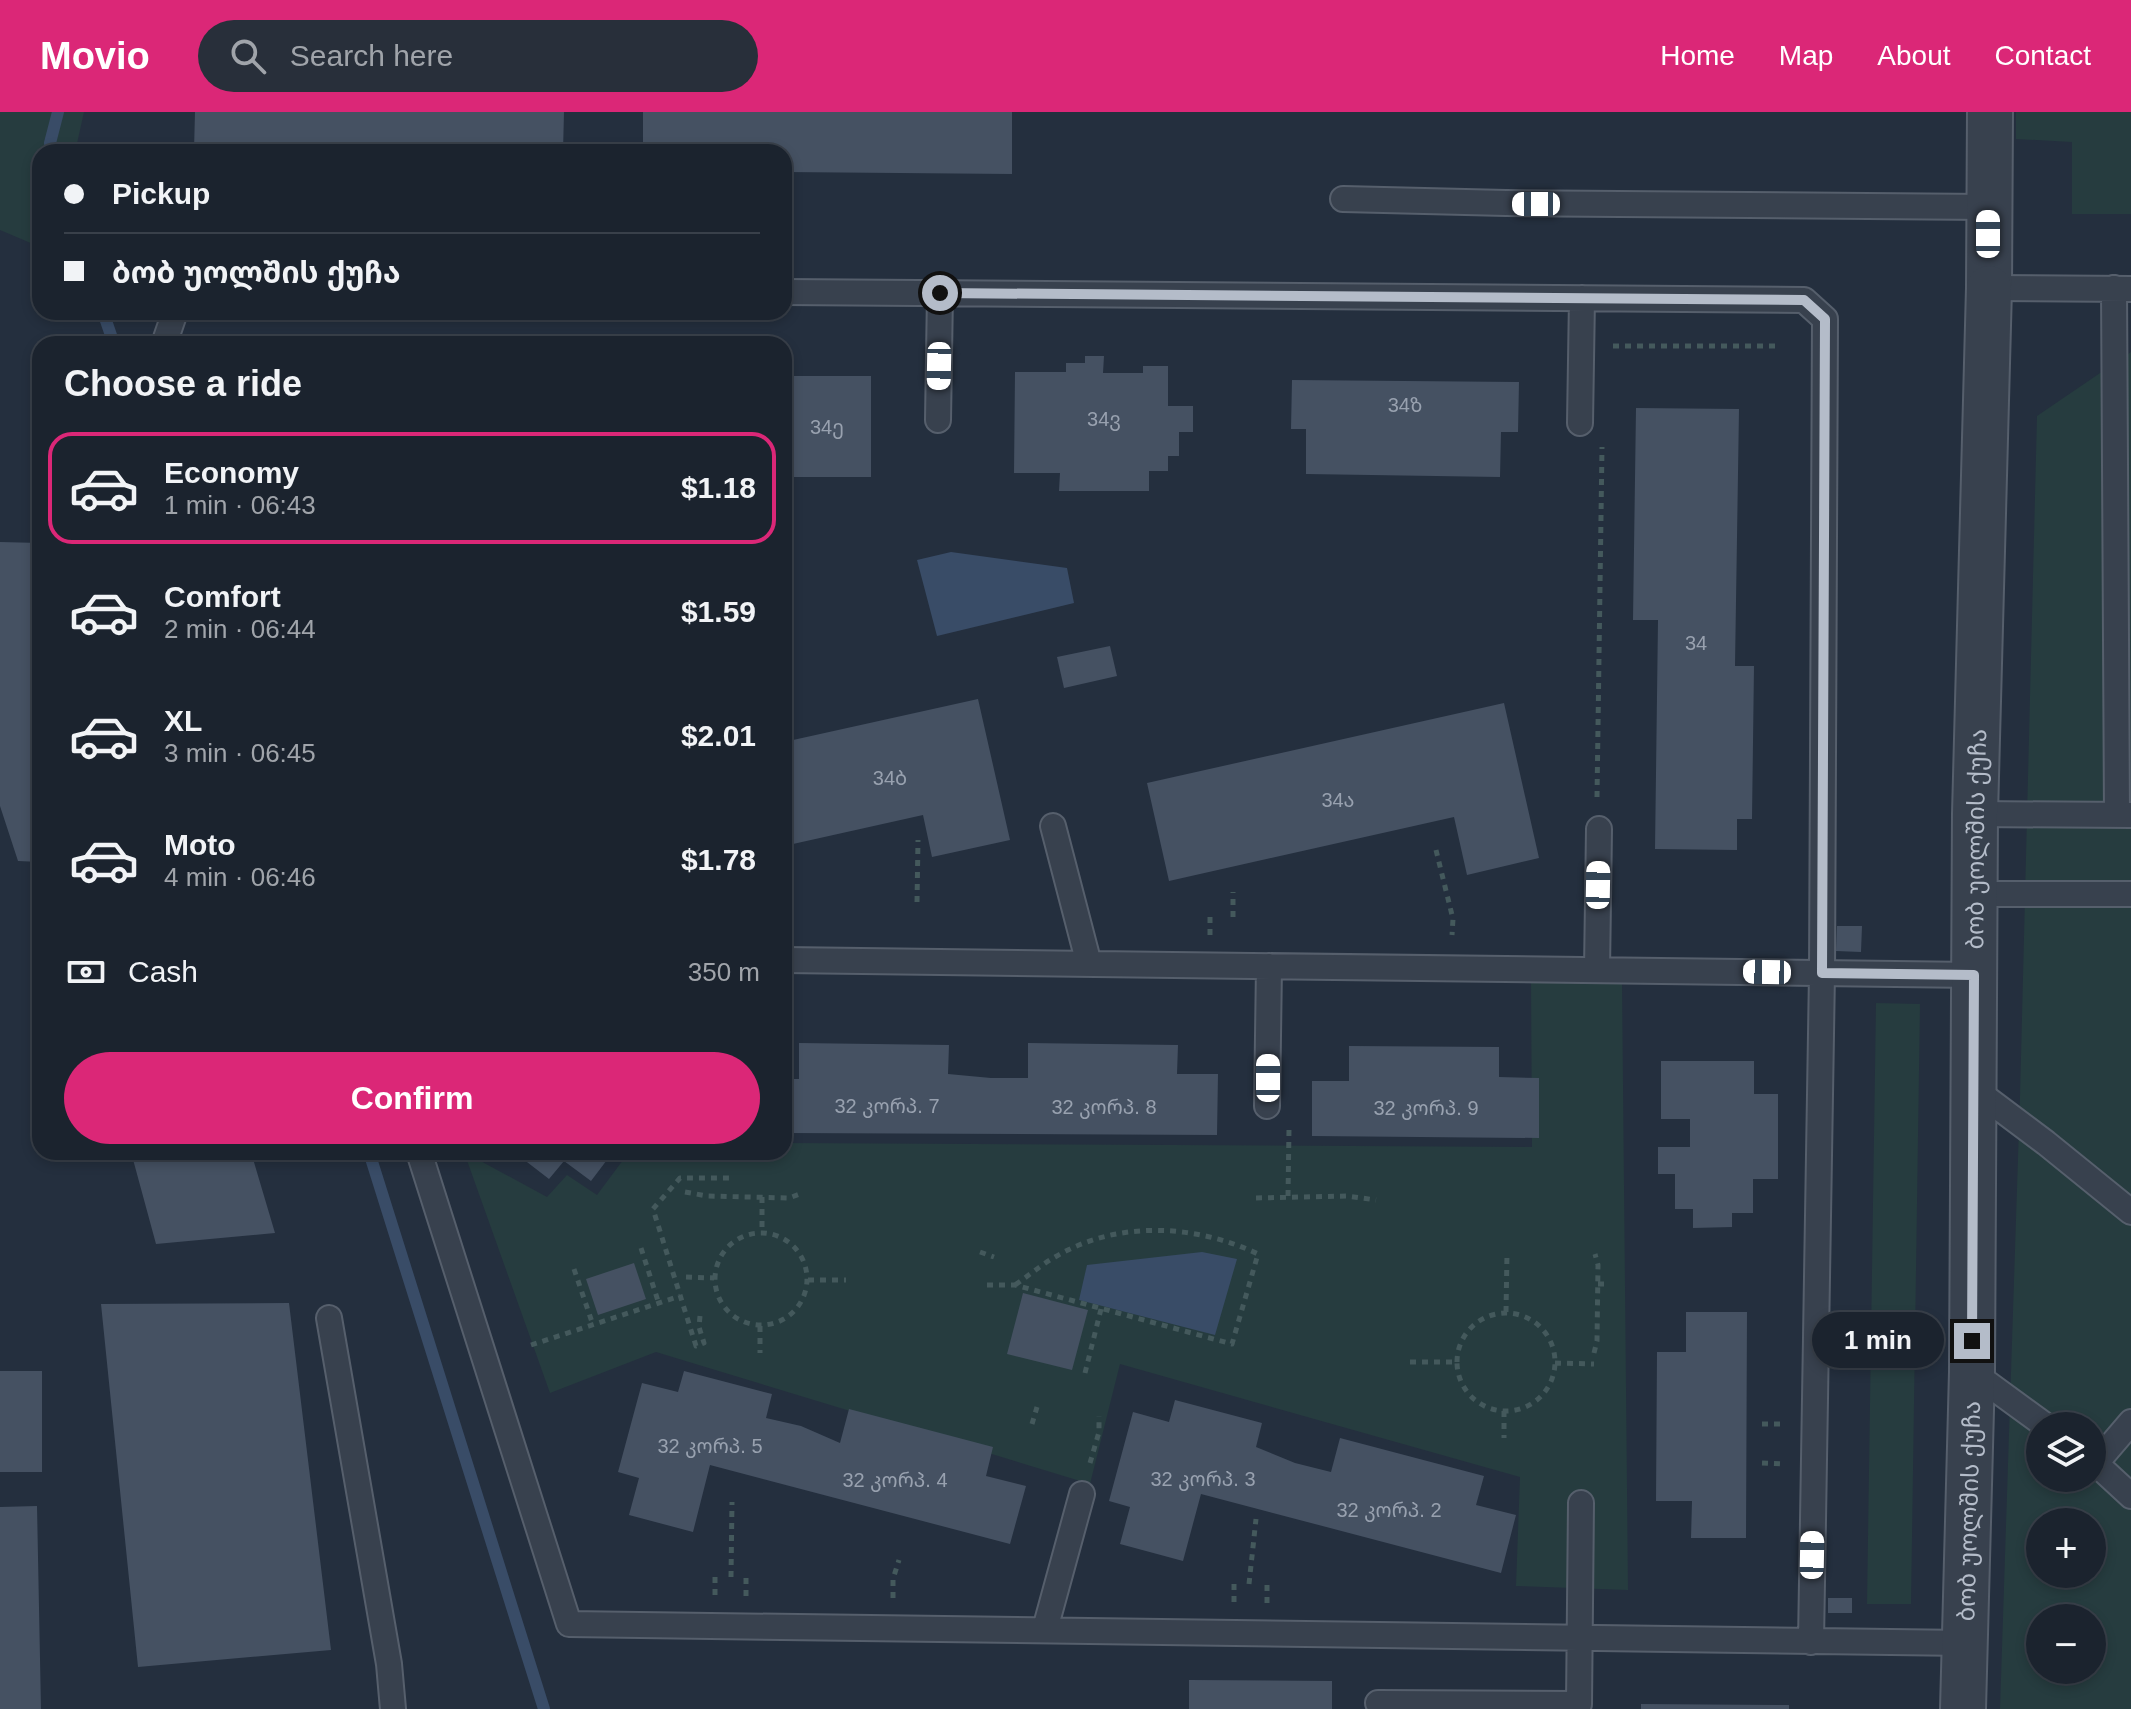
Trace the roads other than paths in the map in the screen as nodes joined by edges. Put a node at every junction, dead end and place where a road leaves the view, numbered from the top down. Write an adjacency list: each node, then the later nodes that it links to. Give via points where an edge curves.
1 (1990, 112): 3 (street, ბობ უოლშის ქუჩა)
2 (1343, 199): 3 (lane)
3 (1988, 207): 4 (street, ბობ უოლშის ქუჩა)
4 (1989, 288): 5 (lane); 11 (street, ბობ უოლშის ქუჩა)
5 (2122, 288): 12 (lane)
6 (792, 292): 7 (lane)
7 (940, 293): 8 (lane); 9 (lane)
8 (1582, 298): 10 (lane); 21 (lane, via 1804,300 1825,319)
9 (938, 420)
10 (1580, 423)
11 (1975, 814): 12 (lane); 15 (street, ბობ უოლშის ქუჩა)
12 (2124, 815)
13 (1598, 818): 20 (lane)
14 (1053, 826): 18 (lane)
15 (1975, 894): 16 (lane); 22 (street, ბობ უოლშის ქუჩა)
16 (2131, 894)
17 (792, 960): 18 (lane)
18 (1089, 964): 19 (lane)
19 (1269, 966): 20 (lane); 24 (lane)
20 (1597, 970): 21 (lane)
21 (1822, 973): 22 (lane); 38 (lane)
22 (1974, 975): 23 (street, ბობ უოლშის ქუჩა)
23 (1974, 1089): 26 (lane); 28 (street, ბობ უოლშის ქუჩა)
24 (1267, 1106)
25 (422, 1160): 36 (lane, via 569,1624)
26 (2131, 1212)
27 (329, 1318): 41 (lane)
28 (1972, 1372): 29 (lane); 39 (street, ბობ უოლშის ქუჩა)
29 (2027, 1412)
30 (2131, 1422): 31 (lane)
31 (2106, 1448)
32 (2106, 1472): 34 (lane)
33 (1082, 1494): 36 (lane)
34 (2131, 1496)
35 (1581, 1503): 37 (lane)
36 (1045, 1629): 37 (lane)
37 (1580, 1637): 38 (lane); 40 (lane, via 1579,1704)
38 (1811, 1642): 39 (lane)
39 (1966, 1643): 42 (street, ბობ უოლშის ქუჩა)
40 (1378, 1703)
41 (393, 1709)
42 (1963, 1709)

